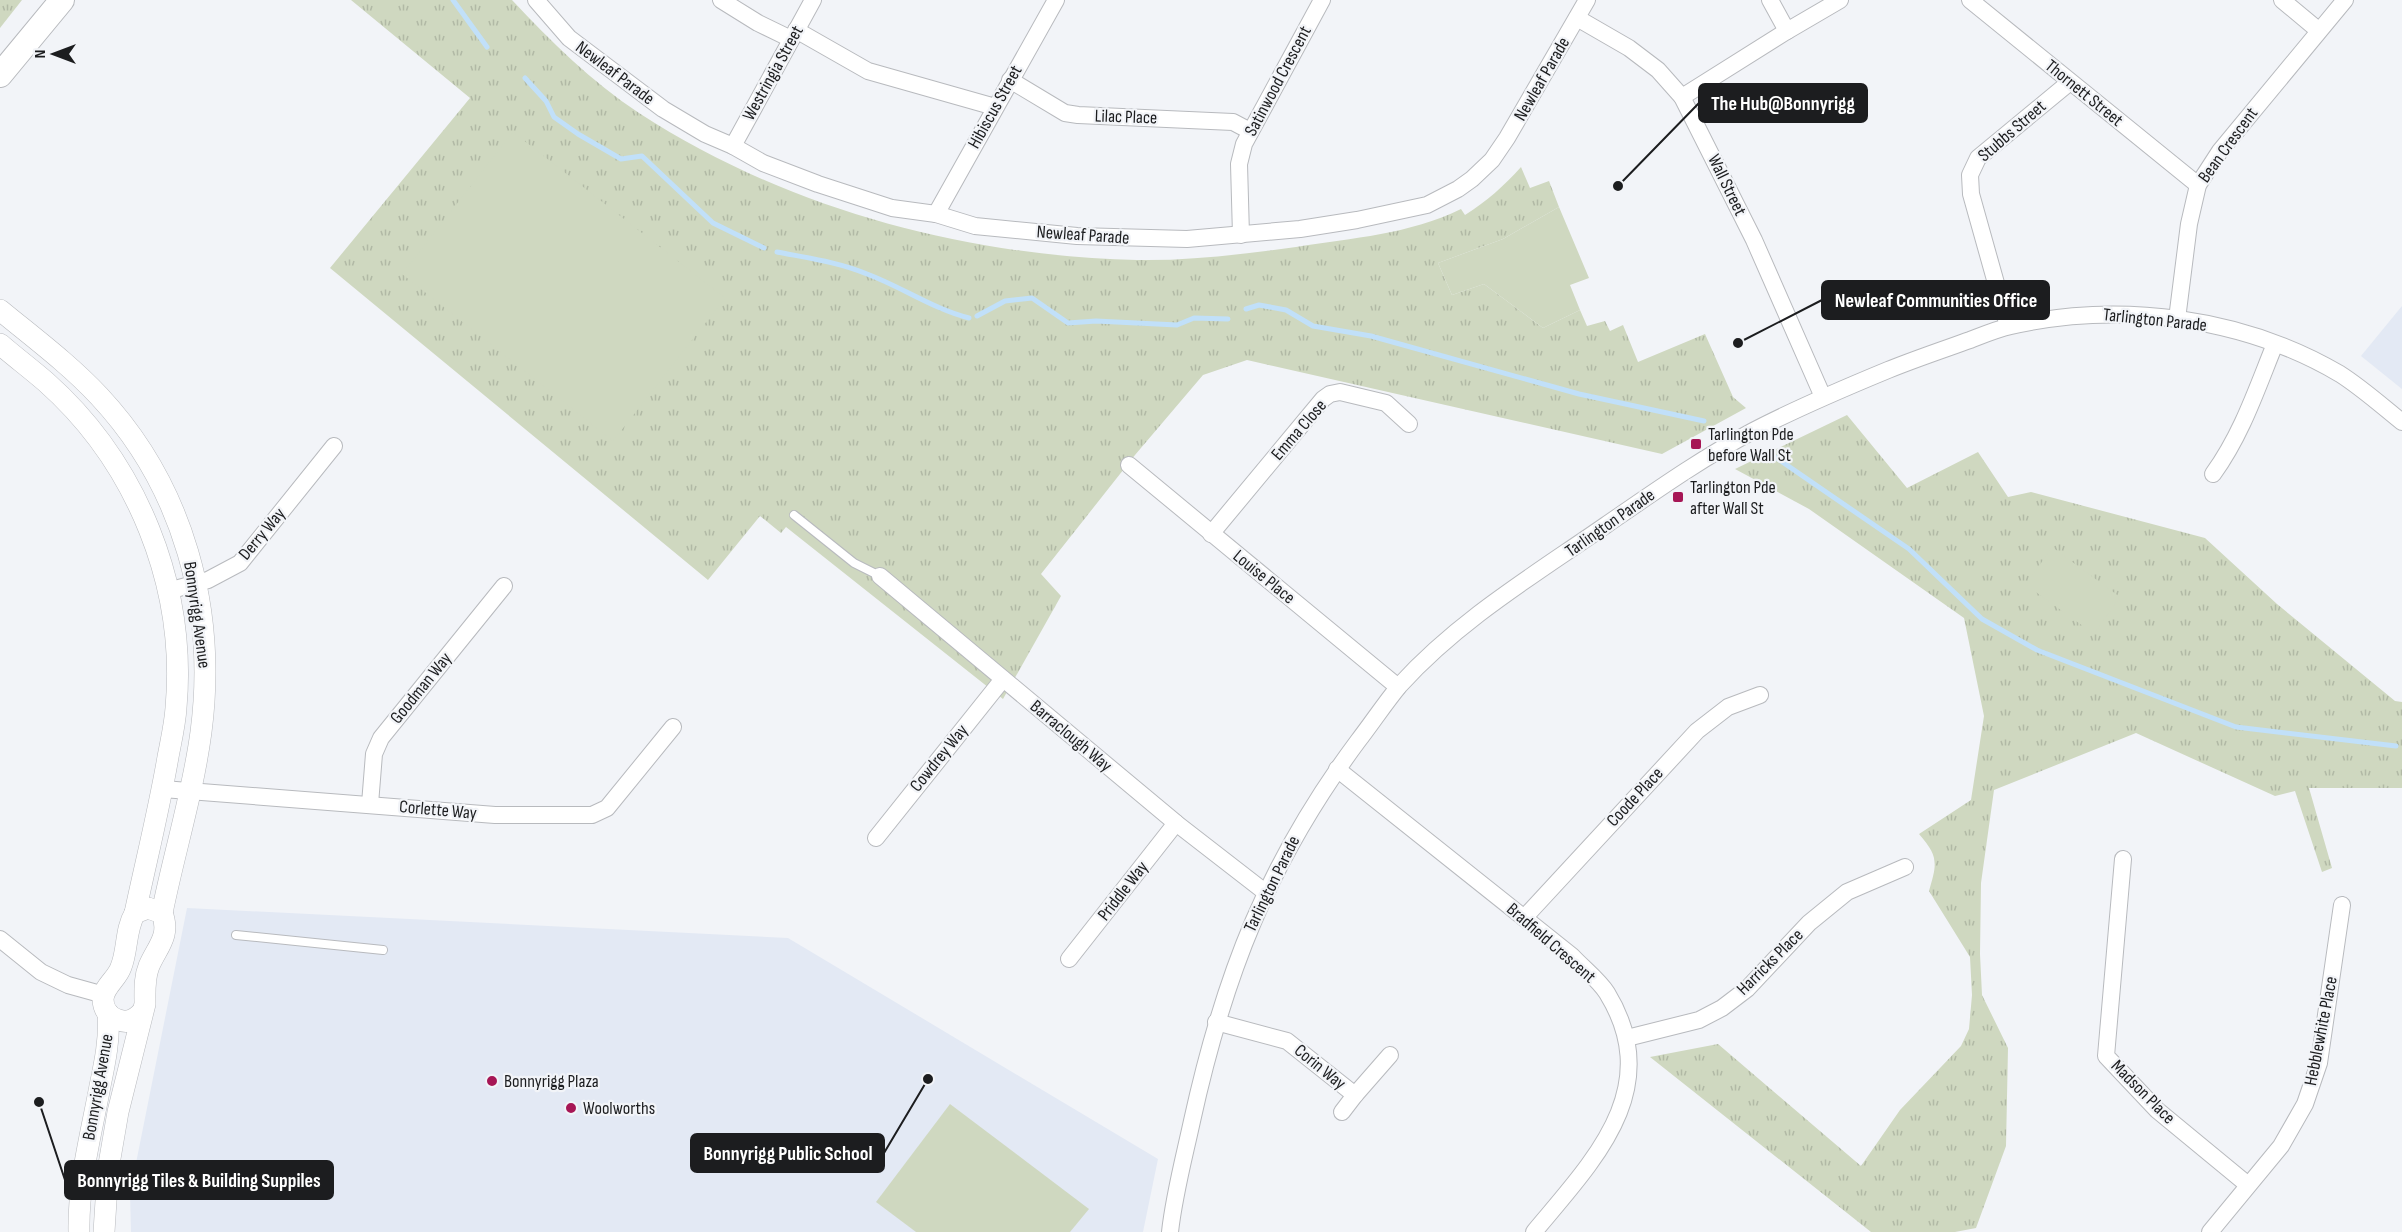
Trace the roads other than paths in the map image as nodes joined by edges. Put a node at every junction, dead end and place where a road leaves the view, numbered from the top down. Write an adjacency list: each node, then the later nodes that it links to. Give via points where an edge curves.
1 (62, 0): 17 (main road)
2 (721, 0): 16 (street, via 758,23)
3 (813, 0): 16 (street, Westringia Street)
4 (1056, 0): 18 (street, Hibiscus Street)
5 (1322, 0): 22 (street, Satinwood Crescent)
6 (1587, 0): 13 (street, Newleaf Parade)
7 (1770, 0): 15 (street)
8 (1840, 0): 15 (street)
9 (1971, 0): 19 (street, Thornett Street)
10 (2282, 0): 14 (street)
11 (2345, 0): 14 (street, Bean Crescent)
12 (543, 2): 23 (street, Newleaf Parade, via 569,38 612,73 690,125)
13 (1577, 18): 20 (street, Wall Street, via 1629,48 1658,70); 26 (street, Newleaf Parade, via 1507,138 1485,166 1458,189 1427,206 1300,229)
14 (2318, 30): 24 (street, Bean Crescent, via 2220,151)
15 (1787, 31): 20 (street)
16 (794, 34): 21 (street, via 868,71); 23 (street, Westringia Street)
17 (0, 75)
18 (1010, 80): 21 (street, Hibiscus Street); 22 (street, Lilac Place, via 1071,114 1233,123)
19 (2070, 82): 24 (street, Thornett Street); 29 (street, Stubbs Street, via 1972,166 1971,194)
20 (1682, 97): 32 (street, Wall Street, via 1754,240)
21 (996, 107): 25 (street, Hibiscus Street)
22 (1250, 131): 26 (street, Satinwood Crescent, via 1239,164)
23 (733, 146): 25 (street, Newleaf Parade, via 818,184 892,208)
24 (2198, 185): 28 (street, Bean Crescent)
25 (936, 214): 26 (street, Newleaf Parade, via 975,226 1077,236 1187,239)
26 (1241, 235)
27 (0, 310): 41 (street, Bonnyrigg Avenue, via 100,397 148,459 173,508)
28 (2177, 319): 29 (street, Tarlington Parade, via 2101,314); 31 (street, Tarlington Parade)
29 (2008, 326): 32 (street, Tarlington Parade)
30 (0, 344): 43 (street, Bonnyrigg Avenue, via 81,418 123,474 151,531)
31 (2275, 344): 33 (street, Tarlington Parade, via 2343,376); 37 (street, via 2249,411)
32 (1823, 397): 45 (street, Tarlington Parade, via 1751,432 1682,473 1481,611 1445,639)
33 (2402, 422)
34 (1409, 424): 39 (street, Emma Close, via 1386,403 1340,392 1330,394)
35 (334, 446): 41 (street, Derry Way, via 240,563)
36 (1129, 465): 39 (street, Louise Place)
37 (2213, 474)
38 (794, 515): 40 (lane, via 854,563)
39 (1211, 534): 45 (street, Louise Place)
40 (880, 576): 44 (street, Barraclough Way)
41 (195, 583): 43 (street, Derry Way); 50 (street, Bonnyrigg Avenue, via 204,637 206,686)
42 (504, 586): 51 (street, Goodman Way, via 381,738 374,754)
43 (168, 591): 49 (street, Bonnyrigg Avenue, via 178,679)
44 (1003, 679): 52 (street, Barraclough Way); 53 (street, Cowdrey Way)
45 (1398, 687): 48 (street, Tarlington Parade)
46 (1760, 695): 60 (street, Coode Place, via 1728,707 1697,731)
47 (673, 727): 51 (street, Corlette Way, via 607,808 592,815 495,815)
48 (1337, 769): 56 (street, Tarlington Parade, via 1305,817); 60 (street, Bradfield Crescent)
49 (163, 789): 50 (street, Corlette Way); 58 (street, Bonnyrigg Avenue)
50 (189, 791): 51 (street, Corlette Way); 59 (street, Bonnyrigg Avenue)
51 (370, 804)
52 (1176, 823): 56 (street, Barraclough Way); 64 (street, Priddle Way)
53 (876, 838)
54 (2123, 859): 72 (street, Madson Place, via 2106,1056 2157,1110)
55 (1905, 867): 68 (street, Harricks Place, via 1847,892 1809,923 1747,989 1722,1008 1699,1020)
56 (1265, 892): 67 (street, Tarlington Parade)
57 (2342, 905): 72 (street, Hebblewhite Place, via 2319,1062 2305,1104 2281,1146)
58 (135, 913): 59 (street, via 148,908); 65 (street, Bonnyrigg Avenue, via 130,921 123,964 106,989)
59 (162, 913): 66 (street, Bonnyrigg Avenue, via 164,937 149,966)
60 (1524, 918): 68 (street, Bradfield Crescent, via 1572,956 1606,992)
61 (236, 935): 63 (lane)
62 (0, 939): 65 (street, via 41,972)
63 (383, 950)
64 (1069, 959)
65 (106, 1004): 66 (street, via 118,1020 132,1020); 73 (street, Bonnyrigg Avenue, via 109,1029 83,1174)
66 (143, 1011): 74 (street, Bonnyrigg Avenue, via 118,1112 108,1170)
67 (1216, 1022): 70 (street, Corin Way, via 1287,1041); 75 (street, Tarlington Parade)
68 (1627, 1038): 76 (street, Bradfield Crescent, via 1628,1083 1608,1138)
69 (1390, 1055): 70 (street, Corin Way)
70 (1354, 1095): 71 (street, Corin Way)
71 (1342, 1112)
72 (2248, 1185): 77 (street, Hebblewhite Place)
73 (79, 1232)
74 (104, 1232)
75 (1170, 1232)
76 (1534, 1232)
77 (2210, 1232)

